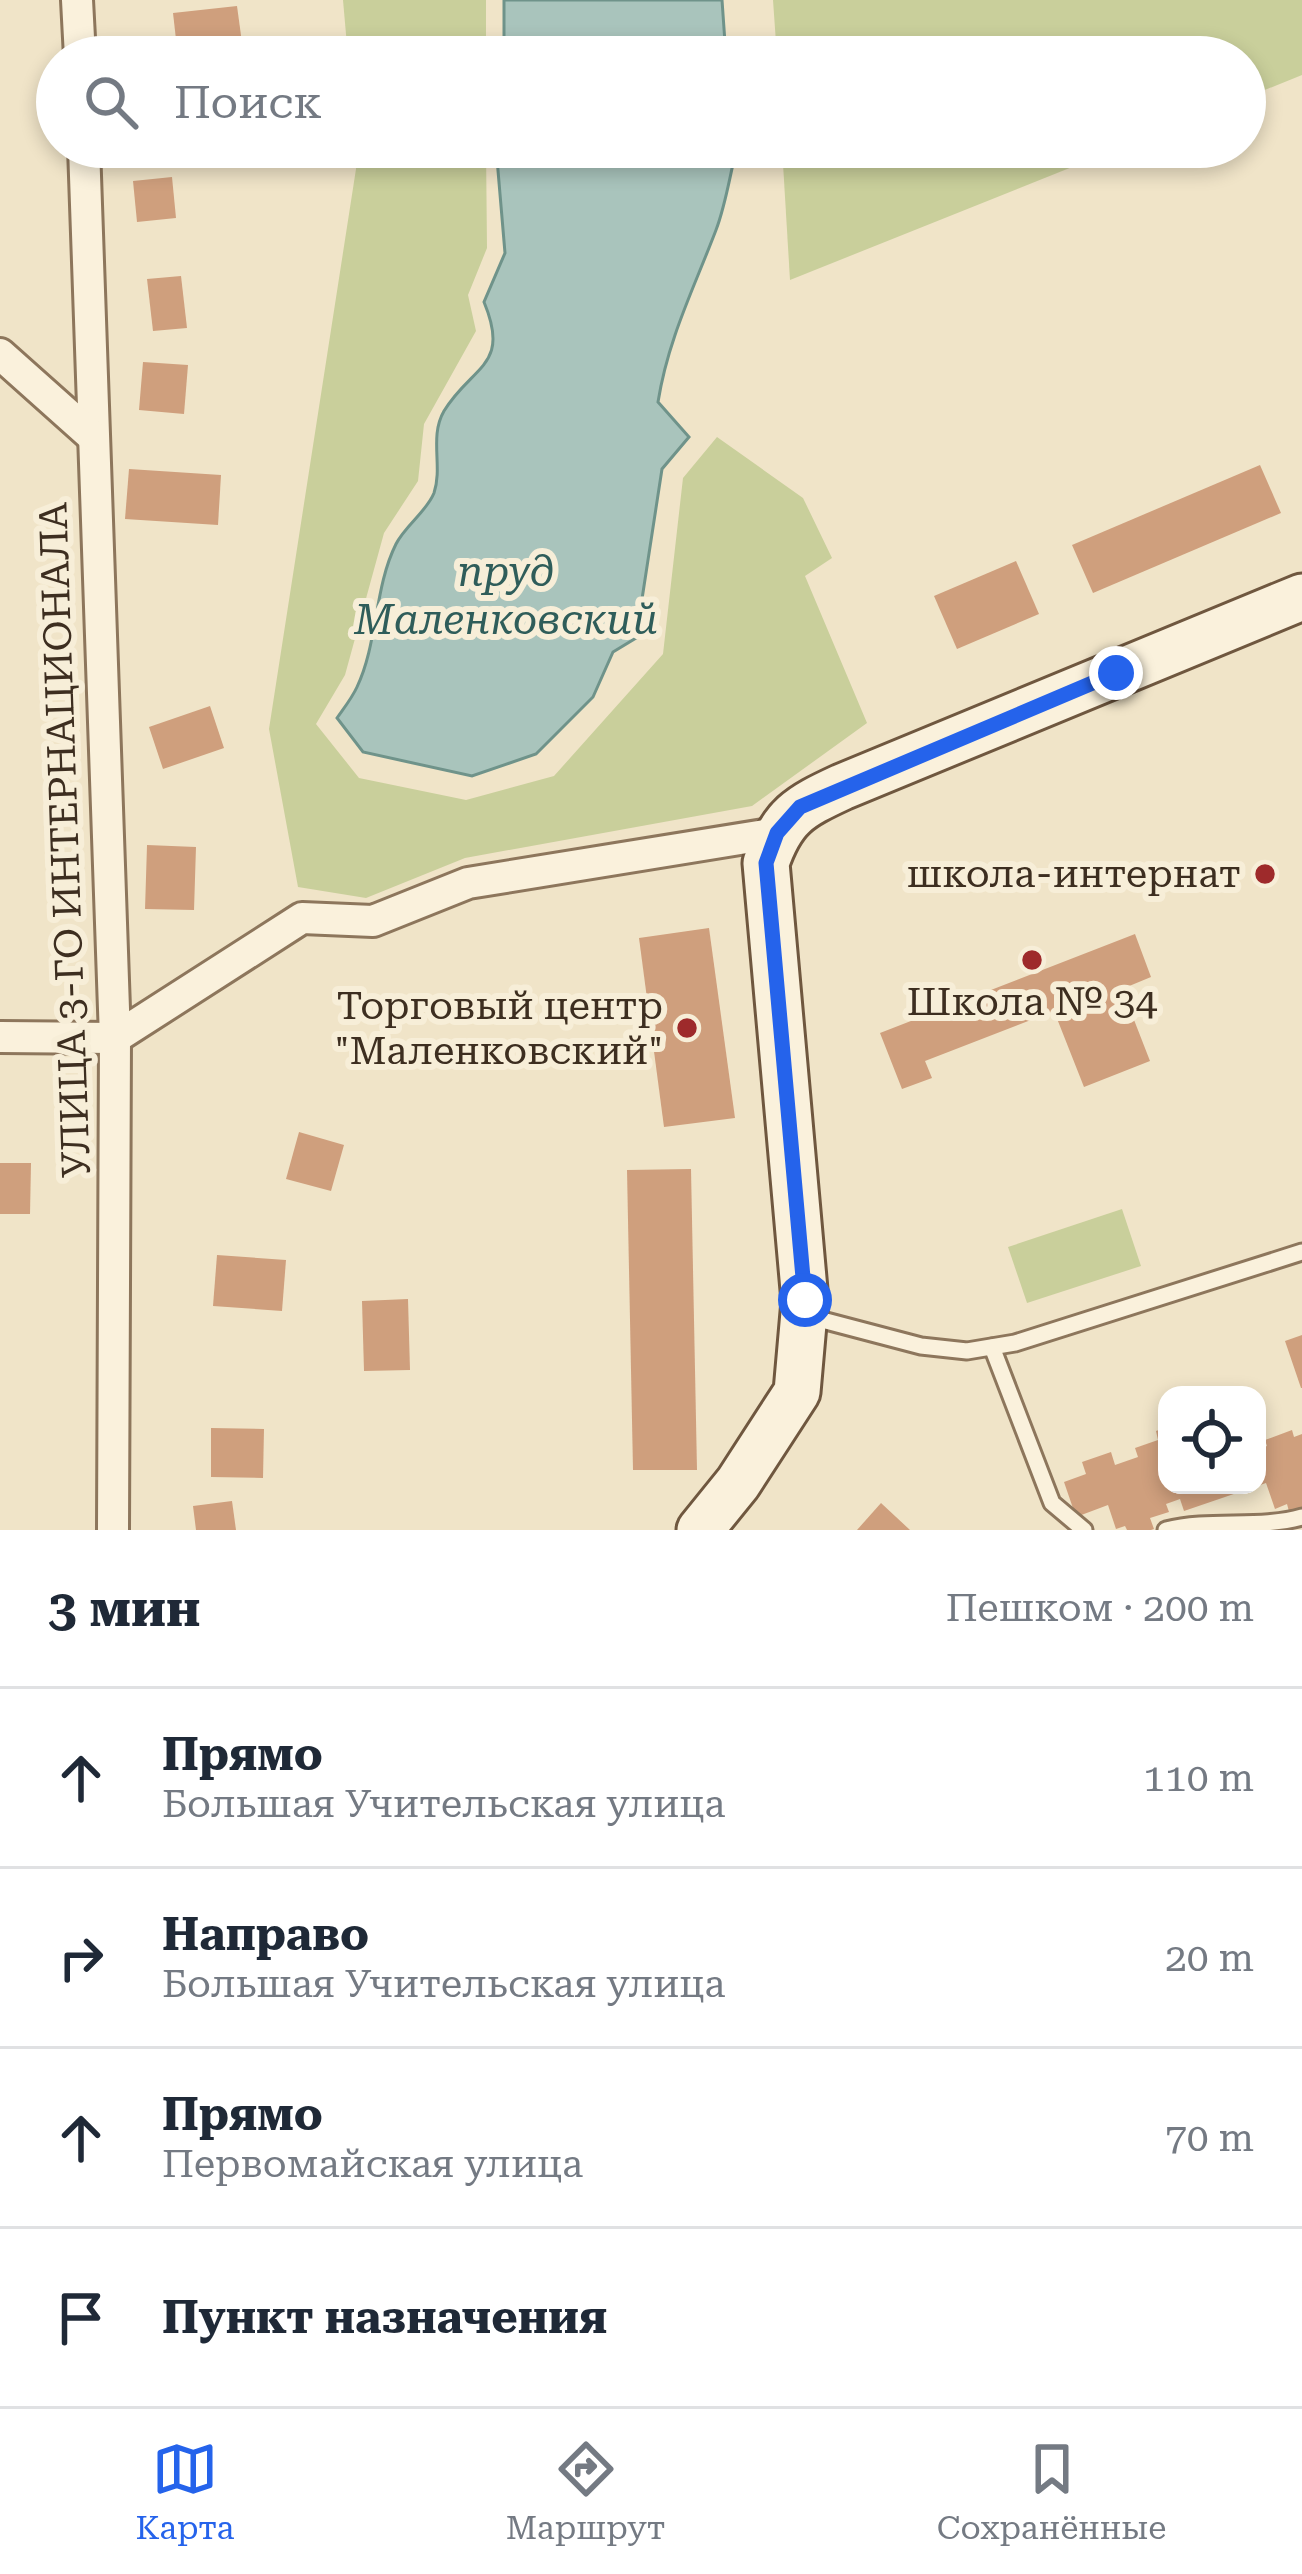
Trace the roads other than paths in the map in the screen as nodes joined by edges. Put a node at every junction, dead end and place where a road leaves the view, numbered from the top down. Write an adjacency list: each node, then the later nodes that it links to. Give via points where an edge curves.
1 (77, 0): 2 (street)
2 (79, 36)
3 (85, 168): 5 (street, УЛИЦА 3-ГО ИНТЕРНАЦИОНАЛА)
4 (0, 354): 5 (street)
5 (92, 436): 9 (street, УЛИЦА 3-ГО ИНТЕРНАЦИОНАЛА)
6 (1302, 598): 7 (main road, via 842,787 800,807)
7 (777, 833): 9 (street, via 468,883 373,921 302,918); 11 (main road, via 766,863)
8 (0, 1037): 9 (street)
9 (115, 1038): 14 (street, УЛИЦА 3-ГО ИНТЕРНАЦИОНАЛА)
10 (1302, 1252): 12 (lane)
11 (804, 1315): 12 (lane, via 921,1346); 15 (main road, via 797,1392)
12 (992, 1347): 16 (lane, via 1052,1503)
13 (1302, 1517): 17 (lane)
14 (112, 1530)
15 (700, 1530)
16 (1084, 1530)
17 (1166, 1530)

